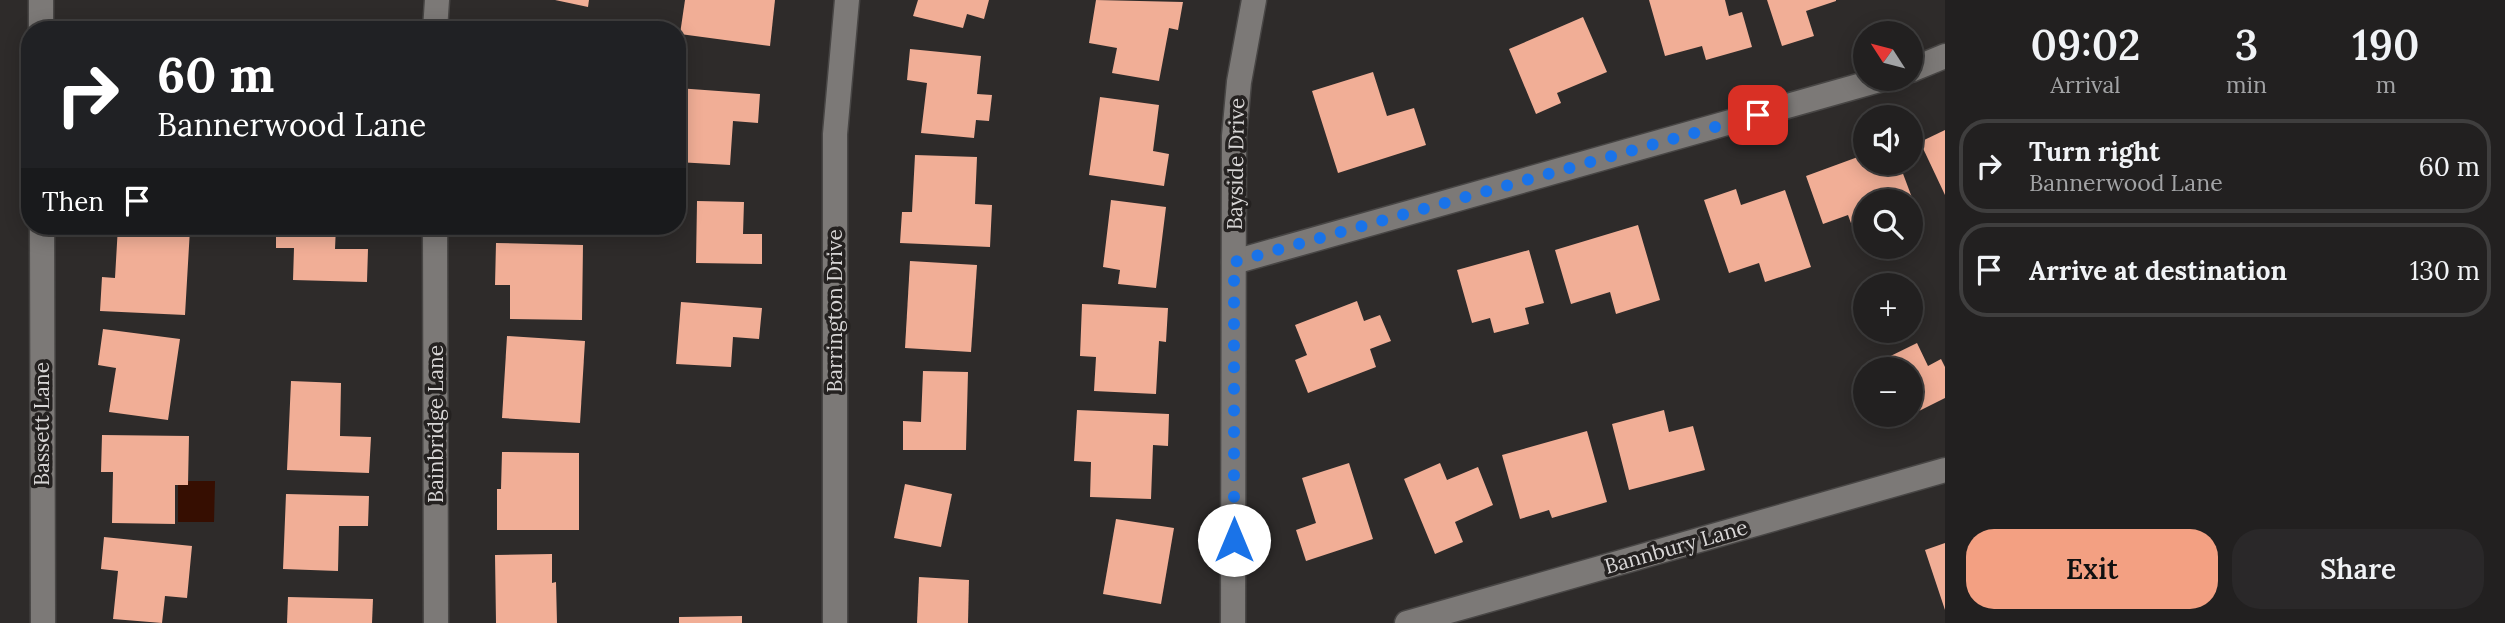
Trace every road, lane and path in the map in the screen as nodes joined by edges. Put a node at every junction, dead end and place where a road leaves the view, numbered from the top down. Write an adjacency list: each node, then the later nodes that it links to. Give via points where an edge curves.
1 (41, 0): 5 (street)
2 (437, 0): 6 (street)
3 (847, 0): 16 (street, Barrington Drive, via 835,134)
4 (1254, 0): 12 (street, Bayside Drive, via 1238,82)
5 (41, 21)
6 (436, 21)
7 (1945, 56): 8 (street)
8 (1923, 64)
9 (1853, 87): 12 (street)
10 (42, 235): 14 (street, Bassett Lane)
11 (435, 235): 15 (street, Bainbridge Lane)
12 (1234, 262): 17 (street, Bayside Drive)
13 (1945, 470): 18 (street, Bannbury Lane)
14 (43, 623)
15 (436, 623)
16 (835, 623)
17 (1233, 623)
18 (1407, 623)

